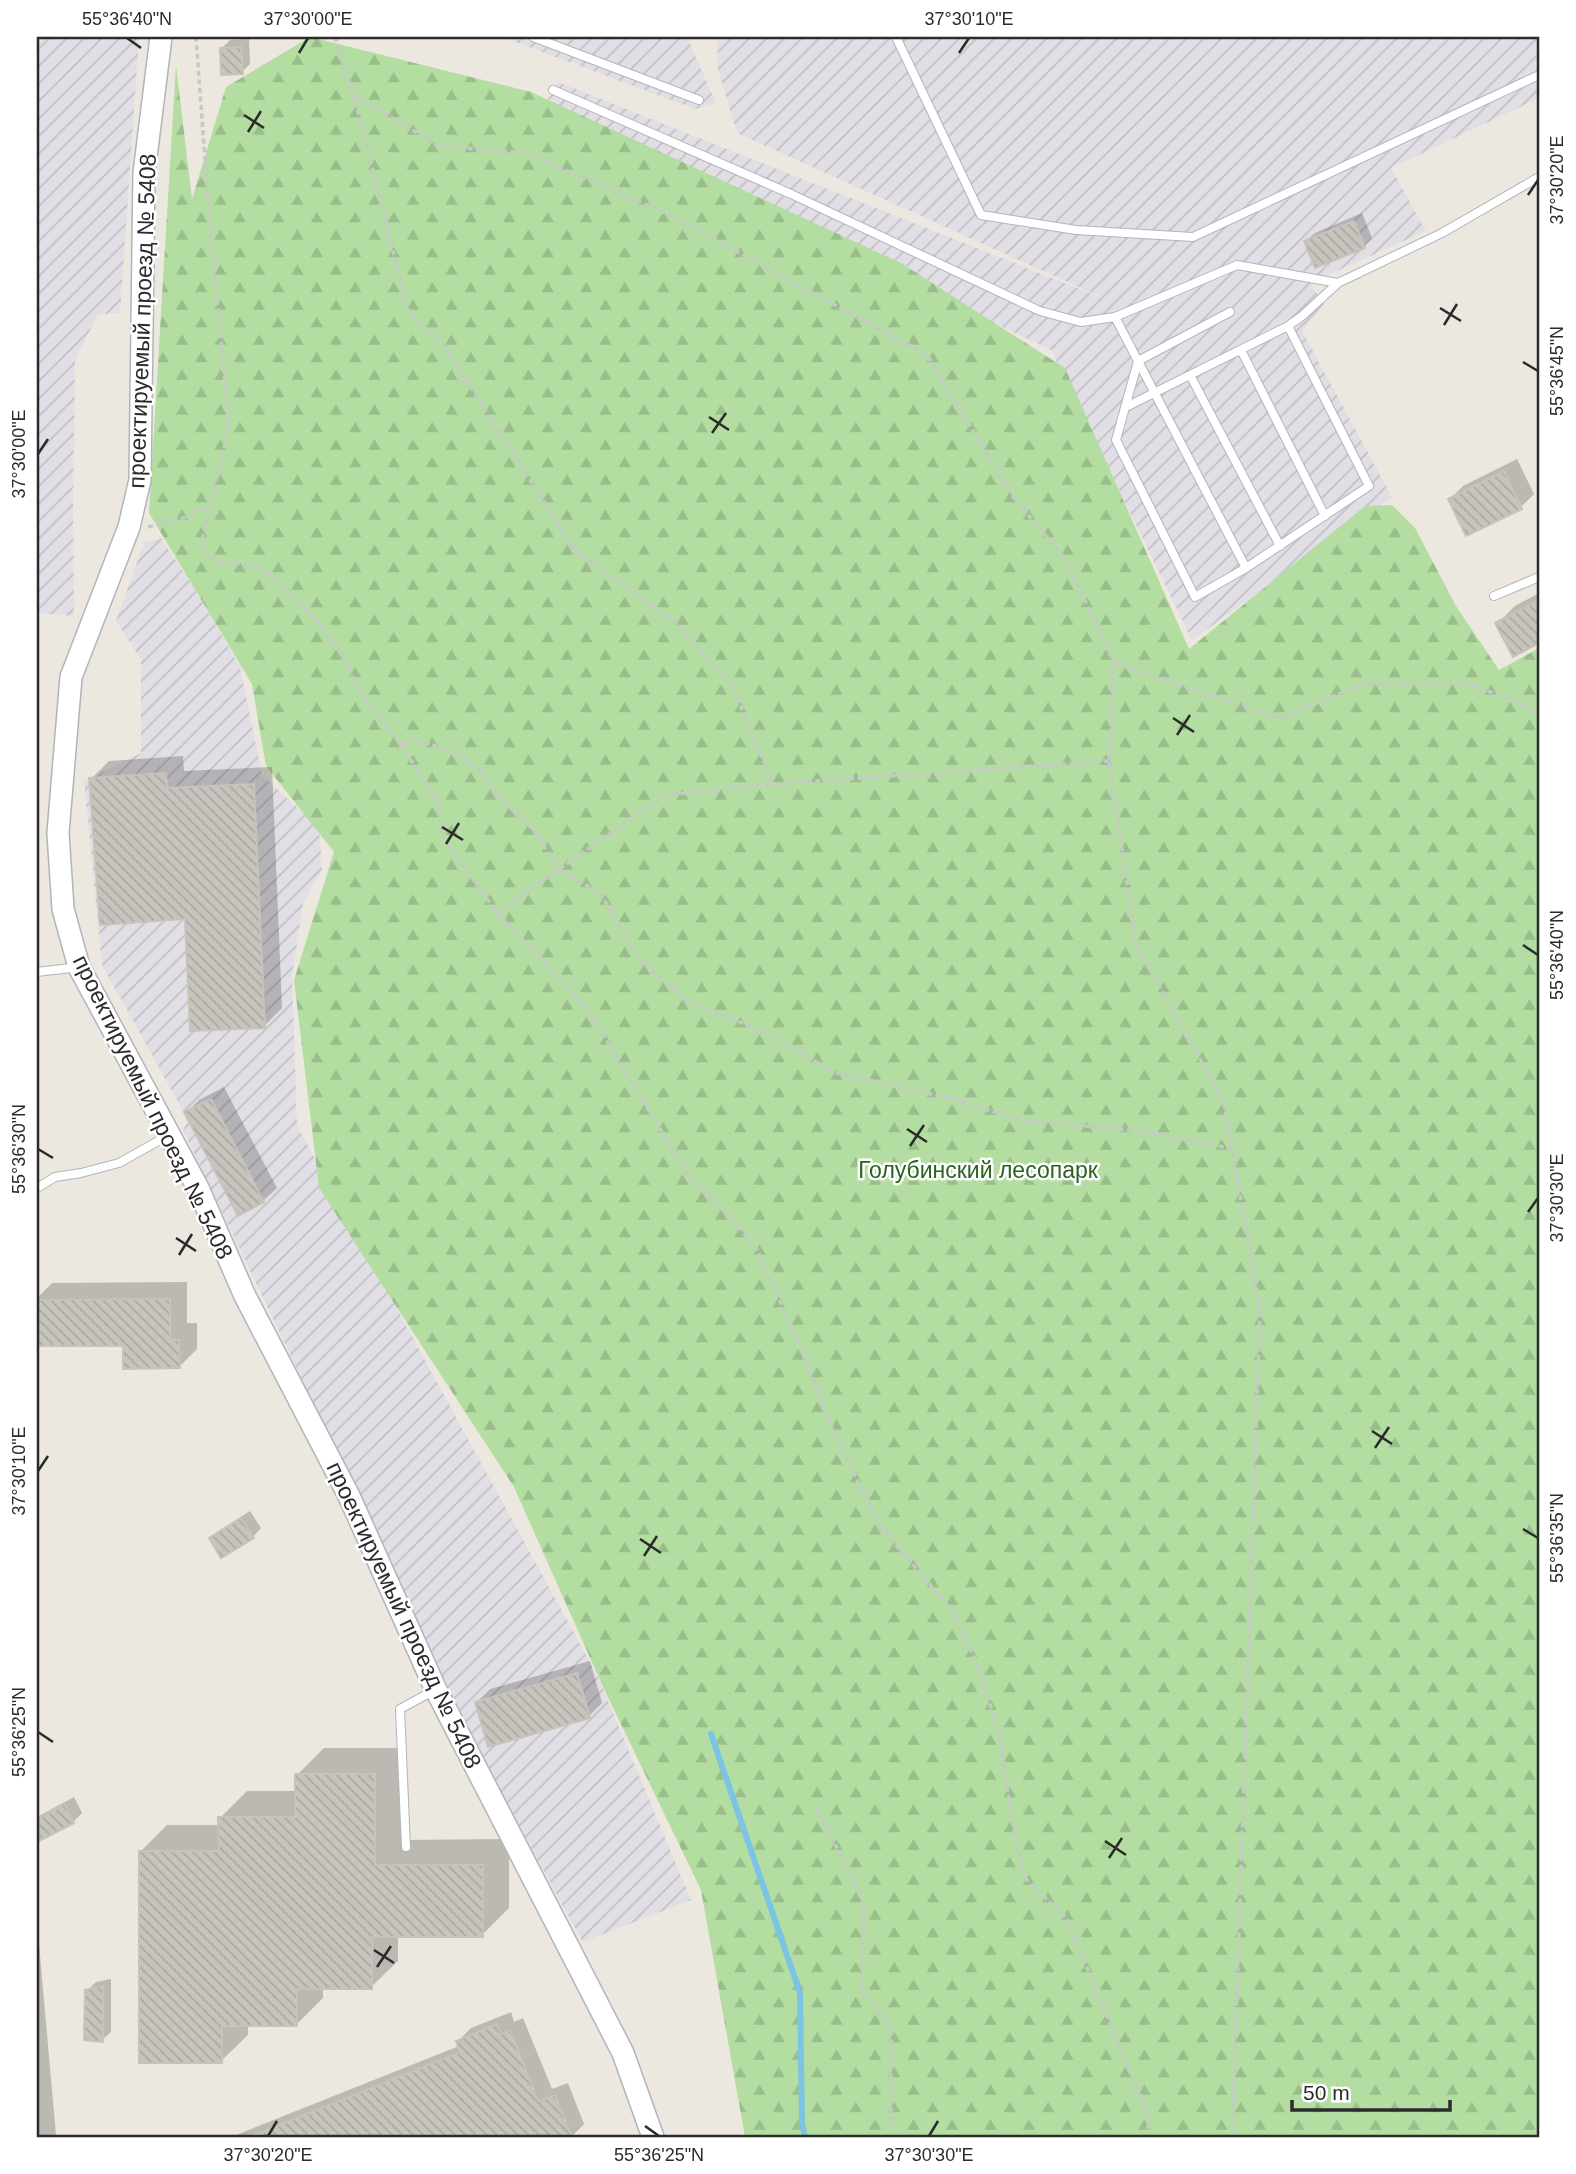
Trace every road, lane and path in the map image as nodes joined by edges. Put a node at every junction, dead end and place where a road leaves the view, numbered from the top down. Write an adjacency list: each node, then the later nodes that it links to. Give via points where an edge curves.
1 (161, 37): 22 (street, проектируемый проезд № 5408, via 144,173 140,480)
2 (196, 37): 20 (path, via 229,426)
3 (335, 37): 8 (path)
4 (533, 37): 9 (lane)
5 (896, 37): 6 (lane, via 981,215 1076,230 1193,237)
6 (1539, 75)
7 (553, 90): 13 (lane, via 1041,311 1081,322)
8 (354, 96): 27 (path, via 440,146 526,153 670,215 927,355 1014,498 1066,560); 31 (path, via 409,314 441,341 576,552 674,621 731,683)
9 (699, 100)
10 (1539, 177): 11 (lane, via 1442,233)
11 (1338, 283): 13 (lane, via 1237,265); 14 (lane)
12 (1230, 312): 16 (lane)
13 (1115, 317): 16 (lane)
14 (1288, 327): 15 (lane); 21 (lane, via 1369,486)
15 (1241, 350): 17 (lane); 21 (lane)
16 (1138, 361): 18 (lane); 19 (lane)
17 (1190, 375): 18 (lane); 23 (lane)
18 (1154, 392): 19 (lane); 24 (lane)
19 (1126, 407): 24 (lane, via 1116,440 1195,597)
20 (211, 511): 22 (path, via 199,508 191,516 155,527); 29 (path, via 203,535 203,548 209,556 221,562 259,566 312,615 338,647 360,693)
21 (1325, 516): 23 (lane)
22 (129, 527): 34 (street, проектируемый проезд № 5408, via 71,677 58,833 63,909)
23 (1280, 546): 24 (lane)
24 (1246, 568)
25 (1539, 577): 26 (lane)
26 (1494, 596)
27 (1114, 663): 28 (path, via 1283,718 1365,682 1466,683 1520,703); 30 (path)
28 (1539, 716)
29 (400, 743): 32 (path, via 414,739 459,754 481,771 499,797 532,828); 33 (path, via 436,799 443,839)
30 (1109, 761): 31 (path); 37 (path, via 1136,943 1224,1103)
31 (773, 784): 32 (path, via 665,795)
32 (559, 869): 33 (path); 37 (path, via 601,894 639,959 684,999 771,1035 833,1072 1020,1119 1147,1132)
33 (497, 913): 44 (path, via 585,1005 691,1180 756,1248 833,1431 881,1529 953,1611 978,1666 1000,1736 1024,1877 1067,1919 1149,2118)
34 (79, 967): 35 (lane); 36 (street, проектируемый проезд № 5408)
35 (37, 972)
36 (169, 1135): 38 (lane, via 119,1163 55,1177); 39 (street, проектируемый проезд № 5408, via 198,1188 245,1296 349,1496)
37 (1233, 1149): 45 (path, via 1260,1310)
38 (37, 1188)
39 (436, 1690): 41 (lane, via 400,1709); 42 (street, проектируемый проезд № 5408, via 623,2053)
40 (816, 1806): 43 (path, via 864,1902 862,1990 891,2026)
41 (406, 1847)
42 (653, 2137)
43 (891, 2137)
44 (1147, 2137)
45 (1233, 2137)

